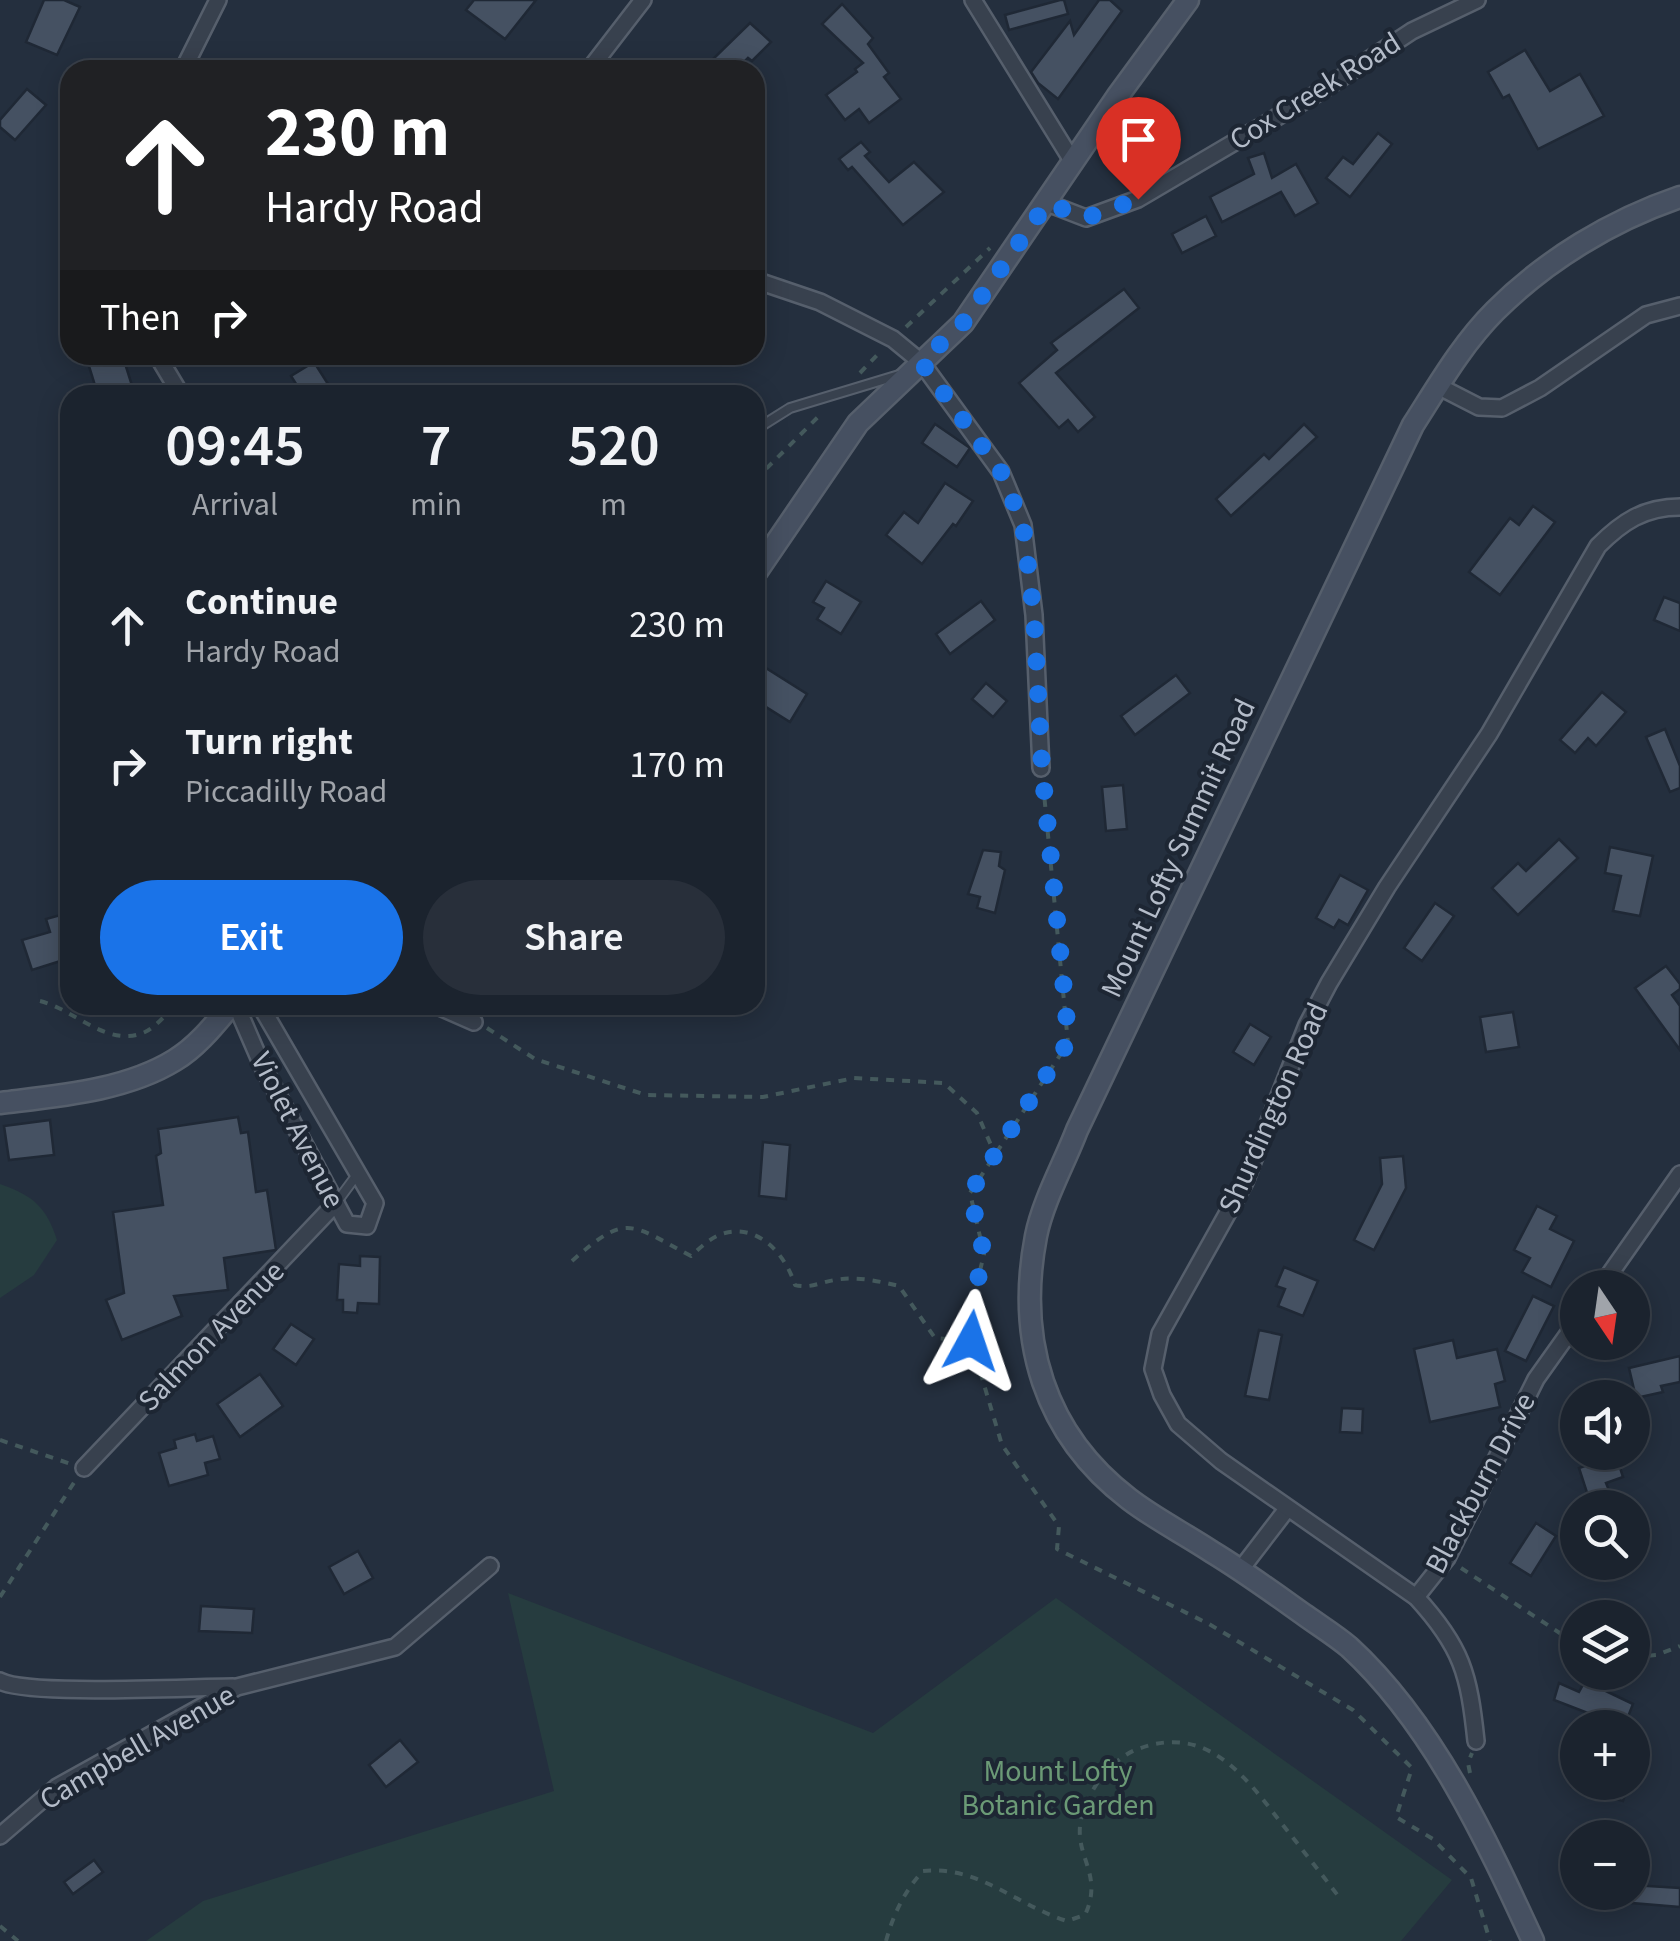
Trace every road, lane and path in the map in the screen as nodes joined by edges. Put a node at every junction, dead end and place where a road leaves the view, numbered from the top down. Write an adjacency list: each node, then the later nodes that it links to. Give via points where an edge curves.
1 (218, 0): 6 (street)
2 (643, 0): 7 (street)
3 (973, 0): 8 (street)
4 (1188, 0): 8 (main road)
5 (1476, 0): 10 (street, Cox Creek Road, via 1412,31 1138,199 1086,218)
6 (188, 60)
7 (597, 60)
8 (1073, 162): 10 (main road)
9 (1680, 197): 14 (main road, Mount Lofty Summit Road, via 1544,268 1494,312)
10 (1047, 203): 13 (main road, via 963,323)
11 (765, 283): 13 (street, via 893,339)
12 (1680, 306): 14 (street, via 1646,315 1502,408 1479,407)
13 (915, 367): 15 (lane, via 790,408); 17 (main road, via 858,424); 18 (street, via 1001,472 1023,525)
14 (1438, 386): 42 (main road, Mount Lofty Summit Road, via 1413,425 1193,884 1077,1130 1037,1234 1031,1339 1041,1382 1068,1436 1130,1500)
15 (765, 424)
16 (1680, 507): 39 (street, Shurdington Road, via 1620,524 1578,577 1488,734 1329,983 1245,1182 1160,1334 1153,1369 1178,1424)
17 (765, 559)
18 (1042, 768): 29 (path, via 1068,1042)
19 (40, 1001): 20 (path)
20 (60, 1007)
21 (71, 1015): 22 (path, via 115,1035 145,1032)
22 (165, 1015)
23 (224, 1015): 28 (main road, via 176,1060 132,1079)
24 (239, 1015): 32 (street, Violet Avenue)
25 (266, 1015): 30 (street, Violet Avenue)
26 (458, 1015): 27 (street)
27 (474, 1022): 29 (path, via 535,1059 646,1094 763,1097 854,1078 944,1083 976,1114)
28 (0, 1103)
29 (995, 1154): 35 (path, via 970,1193 984,1254)
30 (359, 1172): 32 (lane); 32 (street, Violet Avenue, via 375,1203 367,1226 347,1224)
31 (1680, 1174): 34 (street)
32 (336, 1202): 38 (street, Salmon Avenue)
33 (572, 1261): 35 (path, via 622,1226 691,1256 726,1232 755,1236 778,1250 795,1285 837,1279 899,1286 934,1338)
34 (1613, 1270)
35 (971, 1341): 56 (path, via 1002,1444 1059,1526 1057,1549 1209,1624 1354,1710 1412,1768 1396,1817 1433,1839 1471,1878)
36 (1560, 1345): 40 (street, Blackburn Drive, via 1536,1379)
37 (0, 1440): 38 (path)
38 (84, 1468): 44 (path)
39 (1287, 1508): 42 (street); 43 (street, Shurdington Road)
40 (1448, 1558): 43 (street, Blackburn Drive); 45 (path)
41 (490, 1566): 49 (street, Campbell Avenue, via 394,1647)
42 (1240, 1569): 57 (main road, Mount Lofty Summit Road, via 1349,1647 1414,1722 1467,1806)
43 (1416, 1596): 50 (street, Shurdington Road, via 1453,1641 1465,1669)
44 (0, 1597)
45 (1560, 1633)
46 (1680, 1646): 47 (path)
47 (1650, 1656)
48 (0, 1681): 49 (street, via 56,1688)
49 (237, 1687): 51 (street, Campbell Avenue, via 57,1786)
50 (1476, 1741)
51 (0, 1836)
52 (1340, 1896): 55 (path, via 1231,1762 1201,1747 1150,1744 1128,1752 1088,1797 1079,1827 1093,1898 1085,1915 1067,1921 977,1878 946,1868 923,1871)
53 (0, 1926): 54 (path)
54 (18, 1941)
55 (886, 1941)
56 (1490, 1941)
57 (1533, 1941)

